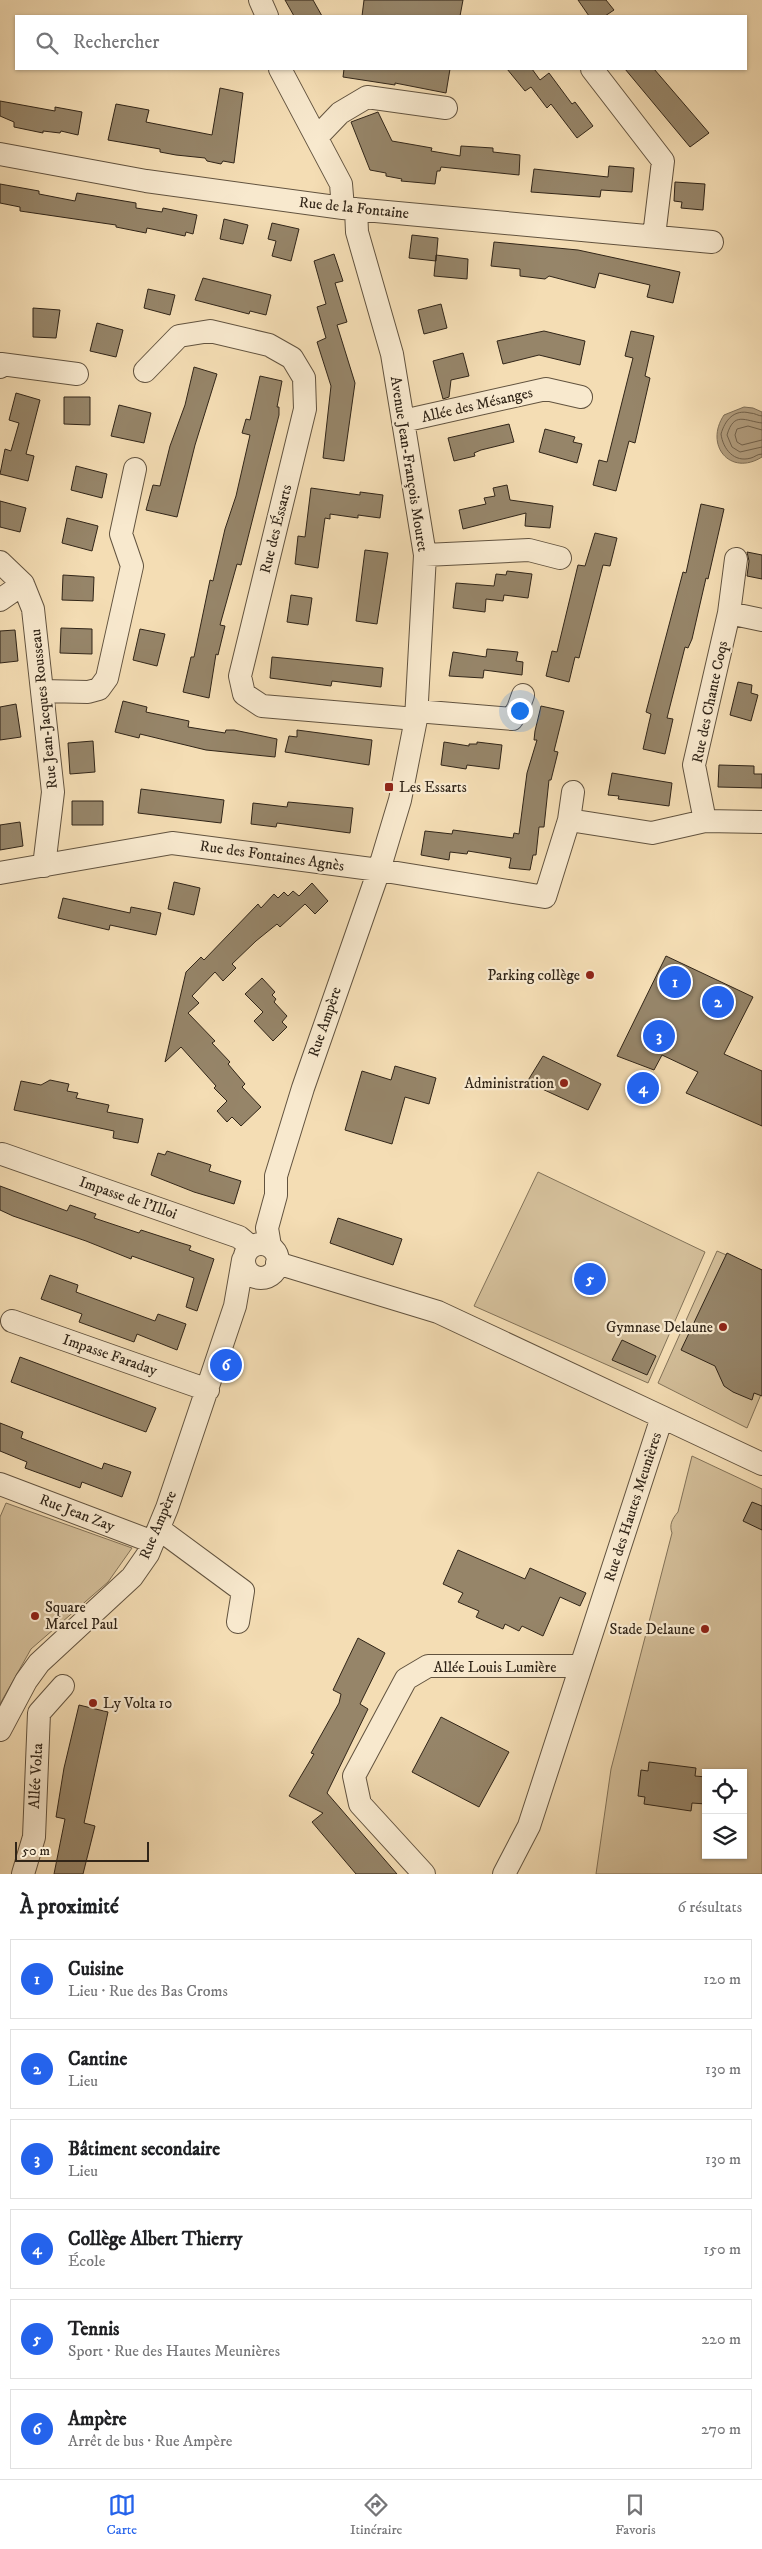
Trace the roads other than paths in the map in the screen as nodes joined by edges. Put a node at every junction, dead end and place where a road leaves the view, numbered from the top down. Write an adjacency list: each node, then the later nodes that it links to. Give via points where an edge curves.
1 (260, 0): 2 (street)
2 (267, 15)
3 (281, 70): 6 (street, Avenue Jean-François Mouret)
4 (593, 70): 9 (street, via 663,161)
5 (446, 108): 6 (street, via 366,97 340,113)
6 (317, 137): 8 (street, Avenue Jean-François Mouret)
7 (0, 154): 8 (street, Rue de la Fontaine, via 146,181)
8 (350, 209): 9 (street, Rue de la Fontaine); 15 (street, Avenue Jean-François Mouret, via 392,354)
9 (654, 236): 10 (street, Rue de la Fontaine)
10 (712, 242)
11 (0, 365): 13 (street)
12 (146, 371): 27 (street, Rue des Éssarts, via 179,336 210,331 269,345 292,358 304,378 306,409 240,676 244,694 262,706)
13 (77, 374)
14 (581, 397): 15 (street, Allée des Mésanges, via 546,389)
15 (403, 421): 17 (street, Avenue Jean-François Mouret)
16 (135, 469): 25 (street, via 121,534 132,566 107,678 99,689 88,692)
17 (425, 556): 18 (street, via 529,550); 27 (street, Avenue Jean-François Mouret)
18 (560, 558)
19 (736, 559): 23 (street, Rue des Chante Coqs)
20 (0, 562): 21 (street, Rue Jean-Jacques Rousseau)
21 (23, 584): 22 (street); 25 (street, Rue Jean-Jacques Rousseau, via 34,609)
22 (0, 600)
23 (729, 613): 24 (street); 30 (street, Rue des Chante Coqs, via 694,764)
24 (762, 620)
25 (42, 691): 32 (street, Rue Jean-Jacques Rousseau, via 53,792)
26 (523, 695): 27 (street, Rue des Éssarts, via 512,719)
27 (416, 715): 33 (street, Avenue Jean-François Mouret, via 400,800)
28 (573, 792): 29 (street)
29 (569, 820): 30 (street, via 652,833); 33 (street, Rue des Fontaines Agnès, via 545,897)
30 (705, 822): 31 (street)
31 (762, 822)
32 (44, 866): 33 (street, Rue des Fontaines Agnès, via 172,842); 34 (street, Rue des Fontaines Agnès)
33 (379, 870): 36 (street, Rue Ampère, via 302,1088 276,1176 262,1198)
34 (0, 873)
35 (2, 1154): 36 (street, Impasse de l'Illoi, via 234,1235)
36 (258, 1255): 38 (street, Rue Ampère, via 235,1306); 39 (street, Rue des Hautes Meunières, via 438,1312)
37 (12, 1321): 38 (street, Impasse Faraday)
38 (208, 1390): 44 (street, Rue Ampère)
39 (662, 1417): 40 (street); 46 (street, Rue des Hautes Meunières)
40 (708, 1438): 41 (street); 42 (street)
41 (762, 1452)
42 (762, 1464)
43 (0, 1484): 44 (street, Rue Jean Zay)
44 (156, 1535): 45 (street, via 243,1591); 48 (street, Rue Ampère, via 132,1577 38,1664)
45 (238, 1622)
46 (581, 1666): 50 (street, Allée Louis Lumière, via 428,1666 406,1679 354,1776 360,1804); 51 (street, Rue des Hautes Meunières, via 528,1826)
47 (63, 1686): 49 (street, Allée Volta, via 39,1713 34,1837)
48 (0, 1730)
49 (23, 1874)
50 (424, 1874)
51 (504, 1874)

